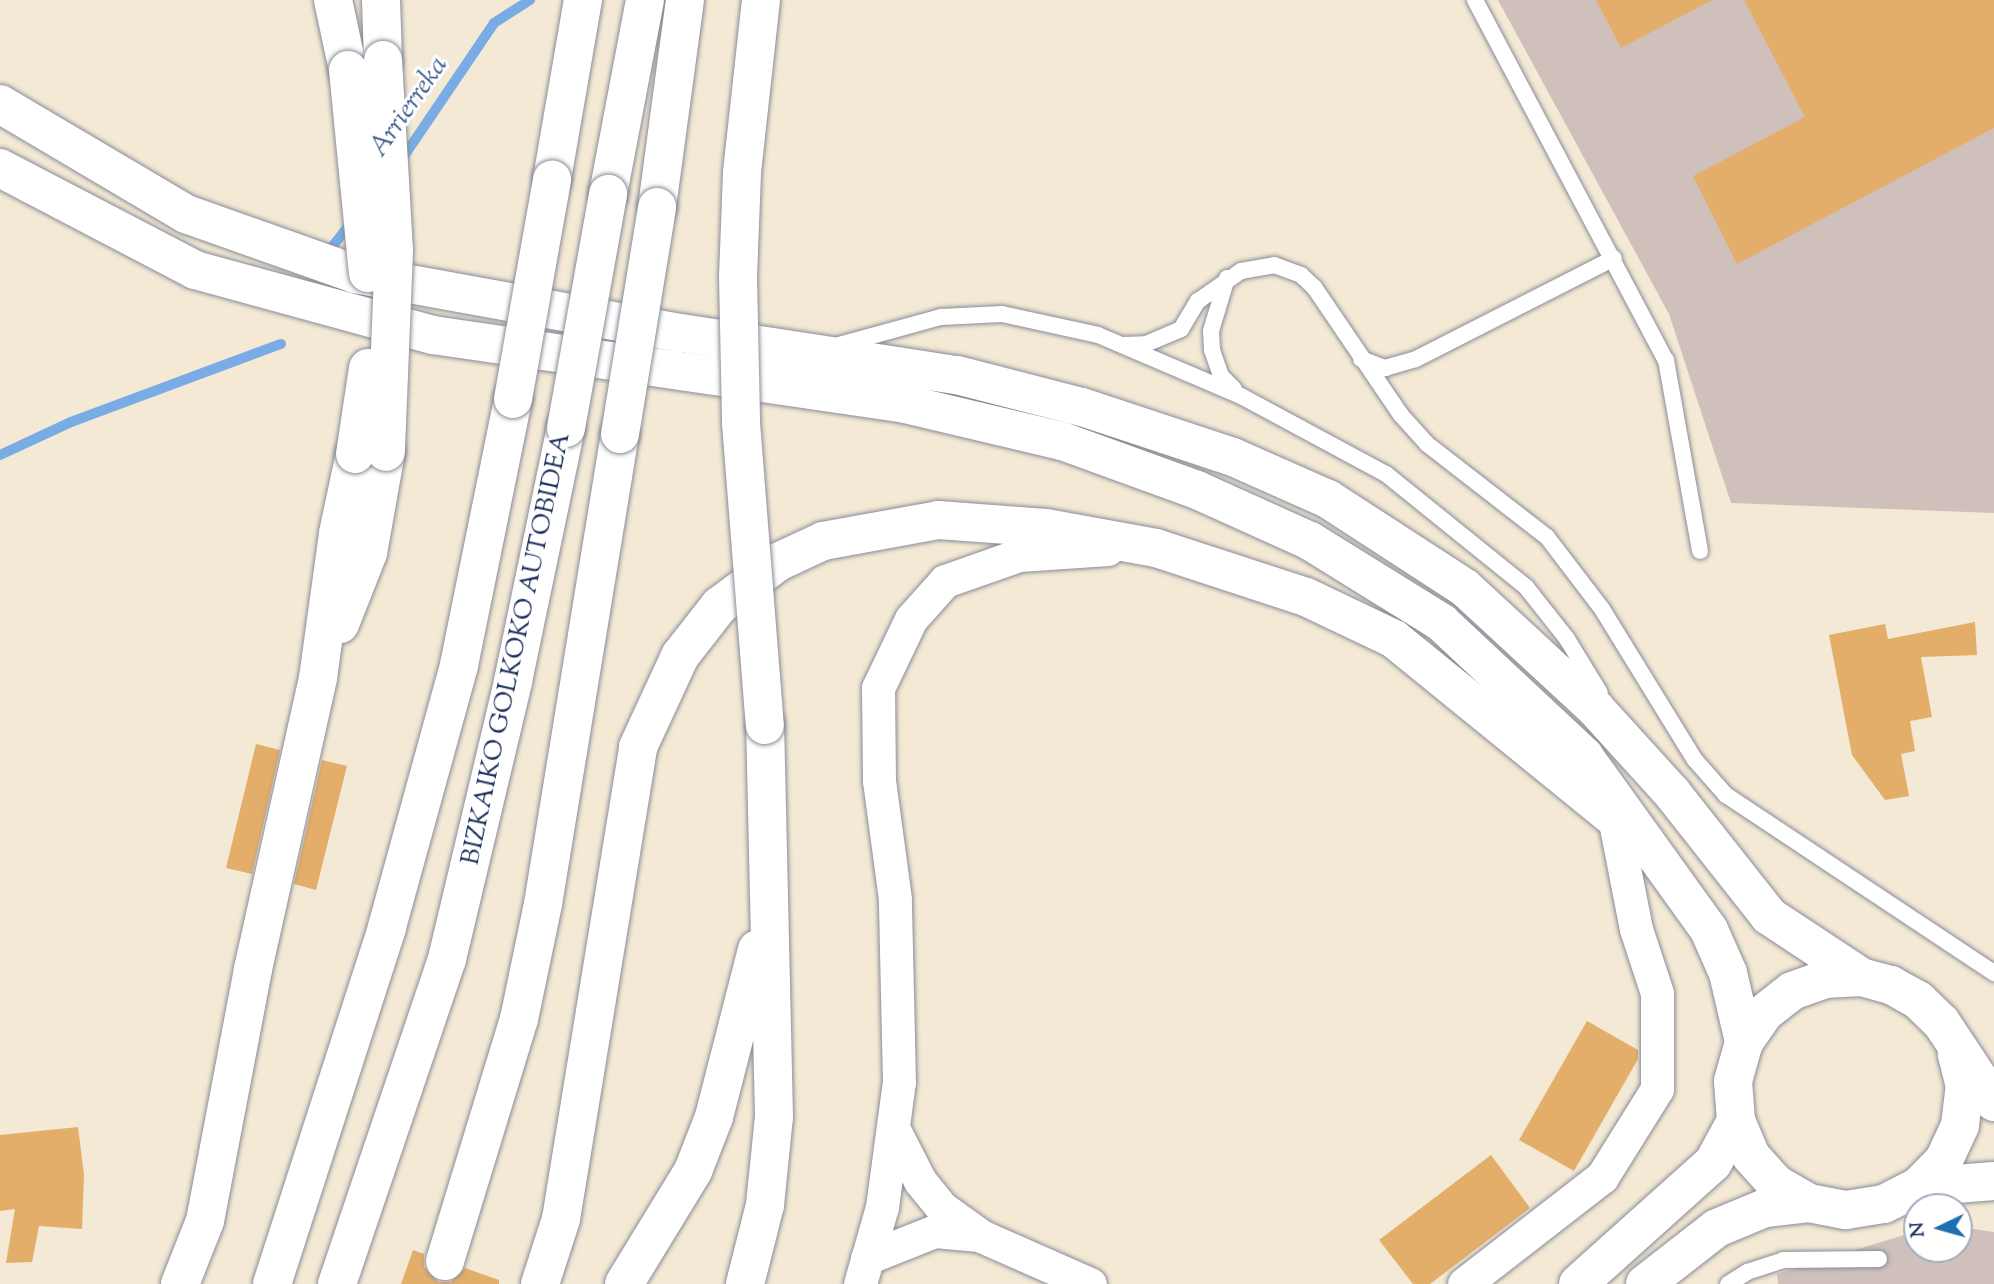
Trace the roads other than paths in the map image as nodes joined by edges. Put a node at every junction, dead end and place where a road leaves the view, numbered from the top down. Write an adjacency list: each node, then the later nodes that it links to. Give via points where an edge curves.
1 (333, 0): 8 (main road)
2 (381, 0): 8 (main road)
3 (583, 0): 38 (main road, BIZKAIKO GOLKOKO AUTOBIDEA, bridge, via 513,399 444,717 387,927)
4 (645, 0): 39 (main road, BIZKAIKO GOLKOKO AUTOBIDEA, bridge, via 566,428 513,681 447,959)
5 (685, 0): 35 (main road, bridge, via 657,207 524,994)
6 (761, 0): 22 (main road, bridge, via 743,160 738,276 741,423 765,725)
7 (1475, 0): 11 (lane)
8 (365, 65): 37 (main road, bridge, via 370,453 338,533 318,678 253,969 205,1221)
9 (0, 104): 14 (main road, via 186,214 355,274)
10 (0, 168): 21 (main road, via 195,270 420,331 901,403 1062,441 1197,490 1310,541 1442,623 1584,756)
11 (1614, 258): 15 (lane, via 1416,359 1385,368); 18 (lane, via 1665,360)
12 (1227, 278): 13 (lane, via 1198,301 1181,329 1146,344); 15 (lane, via 1257,266 1289,268 1314,287); 16 (lane, via 1211,331 1212,350 1221,376)
13 (1122, 345): 14 (lane, via 1098,335 1002,314 941,317 878,337); 16 (lane)
14 (806, 352): 19 (main road, via 957,375 1082,407 1233,457 1328,499 1465,588 1595,708)
15 (1359, 358): 23 (lane, via 1427,444 1547,537 1602,609 1695,760 1726,794)
16 (1241, 396): 19 (lane, via 1386,474 1526,587 1567,639)
17 (1156, 548): 20 (main road, via 1306,597 1394,639); 29 (street, via 1019,555 945,581 911,619 878,688 879,781 895,899 900,1082); 40 (main road, via 1046,528 938,520 823,541 778,562 719,606 680,656 638,747 561,1219)
18 (1700, 551)
19 (1635, 752): 24 (main road, via 1769,916)
20 (1614, 817): 21 (main road); 44 (street, via 1636,929 1657,993 1657,1089 1602,1177)
21 (1644, 842): 25 (main road, via 1709,930 1728,973)
22 (768, 853): 41 (main road, via 759,941 714,1117 693,1171); 42 (main road, via 774,1117 765,1205)
23 (1994, 973)
24 (1861, 977): 25 (main road, via 1825,979 1792,991 1764,1013); 26 (main road, via 1891,985 1919,1000 1941,1022)
25 (1744, 1042): 28 (main road, via 1733,1081)
26 (1956, 1050): 27 (main road); 31 (main road, via 1965,1087 1960,1125 1944,1160)
27 (1994, 1102)
28 (1736, 1121): 32 (main road, via 1751,1156 1776,1184); 45 (main road, via 1713,1163)
29 (893, 1128): 33 (street, via 920,1181 942,1208); 36 (street, via 881,1207)
30 (1994, 1181): 31 (main road)
31 (1918, 1187): 32 (main road, via 1884,1204 1859,1208)
32 (1809, 1203): 46 (main road, via 1766,1208 1717,1227)
33 (981, 1236): 36 (street, via 935,1231); 43 (street)
34 (1879, 1259): 47 (lane, via 1783,1260)
35 (445, 1261)
36 (864, 1271)
37 (180, 1284)
38 (272, 1284)
39 (337, 1284)
40 (540, 1284)
41 (624, 1284)
42 (745, 1284)
43 (1090, 1284)
44 (1464, 1284)
45 (1578, 1284)
46 (1645, 1284)
47 (1728, 1284)

